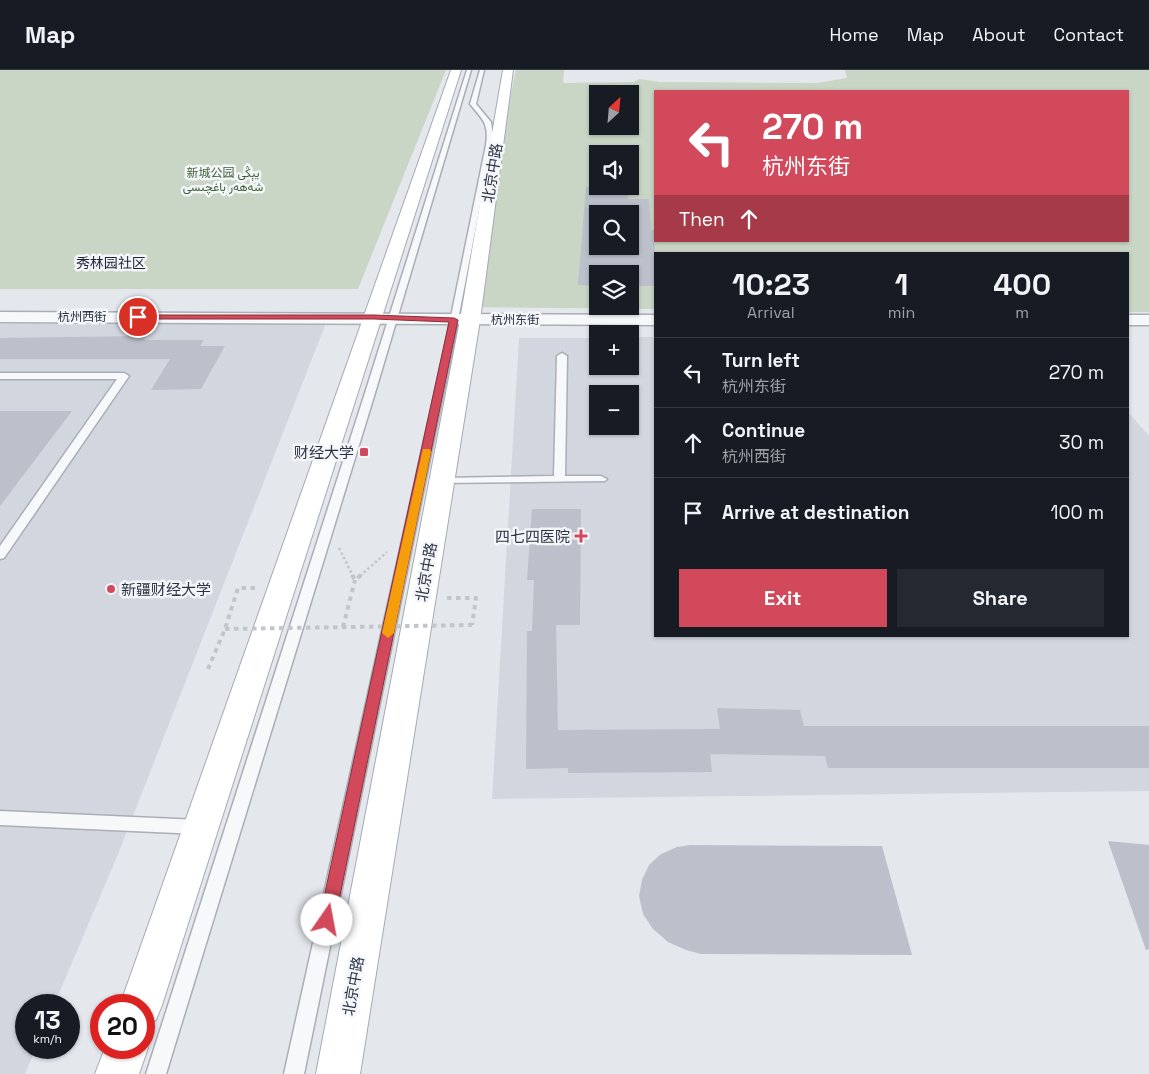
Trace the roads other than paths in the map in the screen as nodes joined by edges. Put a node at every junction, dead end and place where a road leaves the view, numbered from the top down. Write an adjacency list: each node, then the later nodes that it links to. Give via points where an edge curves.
1 (456, 70): 6 (main road)
2 (469, 70): 6 (lane)
3 (482, 70): 7 (lane, via 473,104 492,129)
4 (508, 70): 7 (main road, 北京中路)
5 (0, 316): 6 (street, 杭州西街)
6 (383, 318): 7 (street, 杭州东街); 18 (main road); 22 (lane)
7 (462, 320): 8 (street, 杭州东街); 15 (main road, 北京中路); 23 (lane)
8 (654, 320)
9 (1129, 320): 10 (street)
10 (1149, 320)
11 (562, 356): 14 (lane)
12 (0, 376): 16 (lane, via 124,376)
13 (601, 479): 14 (lane)
14 (559, 480): 15 (lane)
15 (442, 481): 24 (main road, 北京中路)
16 (0, 554)
17 (0, 818): 18 (lane)
18 (201, 828): 19 (main road)
19 (145, 994)
20 (122, 1059): 21 (main road)
21 (117, 1074)
22 (156, 1074)
23 (294, 1074)
24 (338, 1074)

